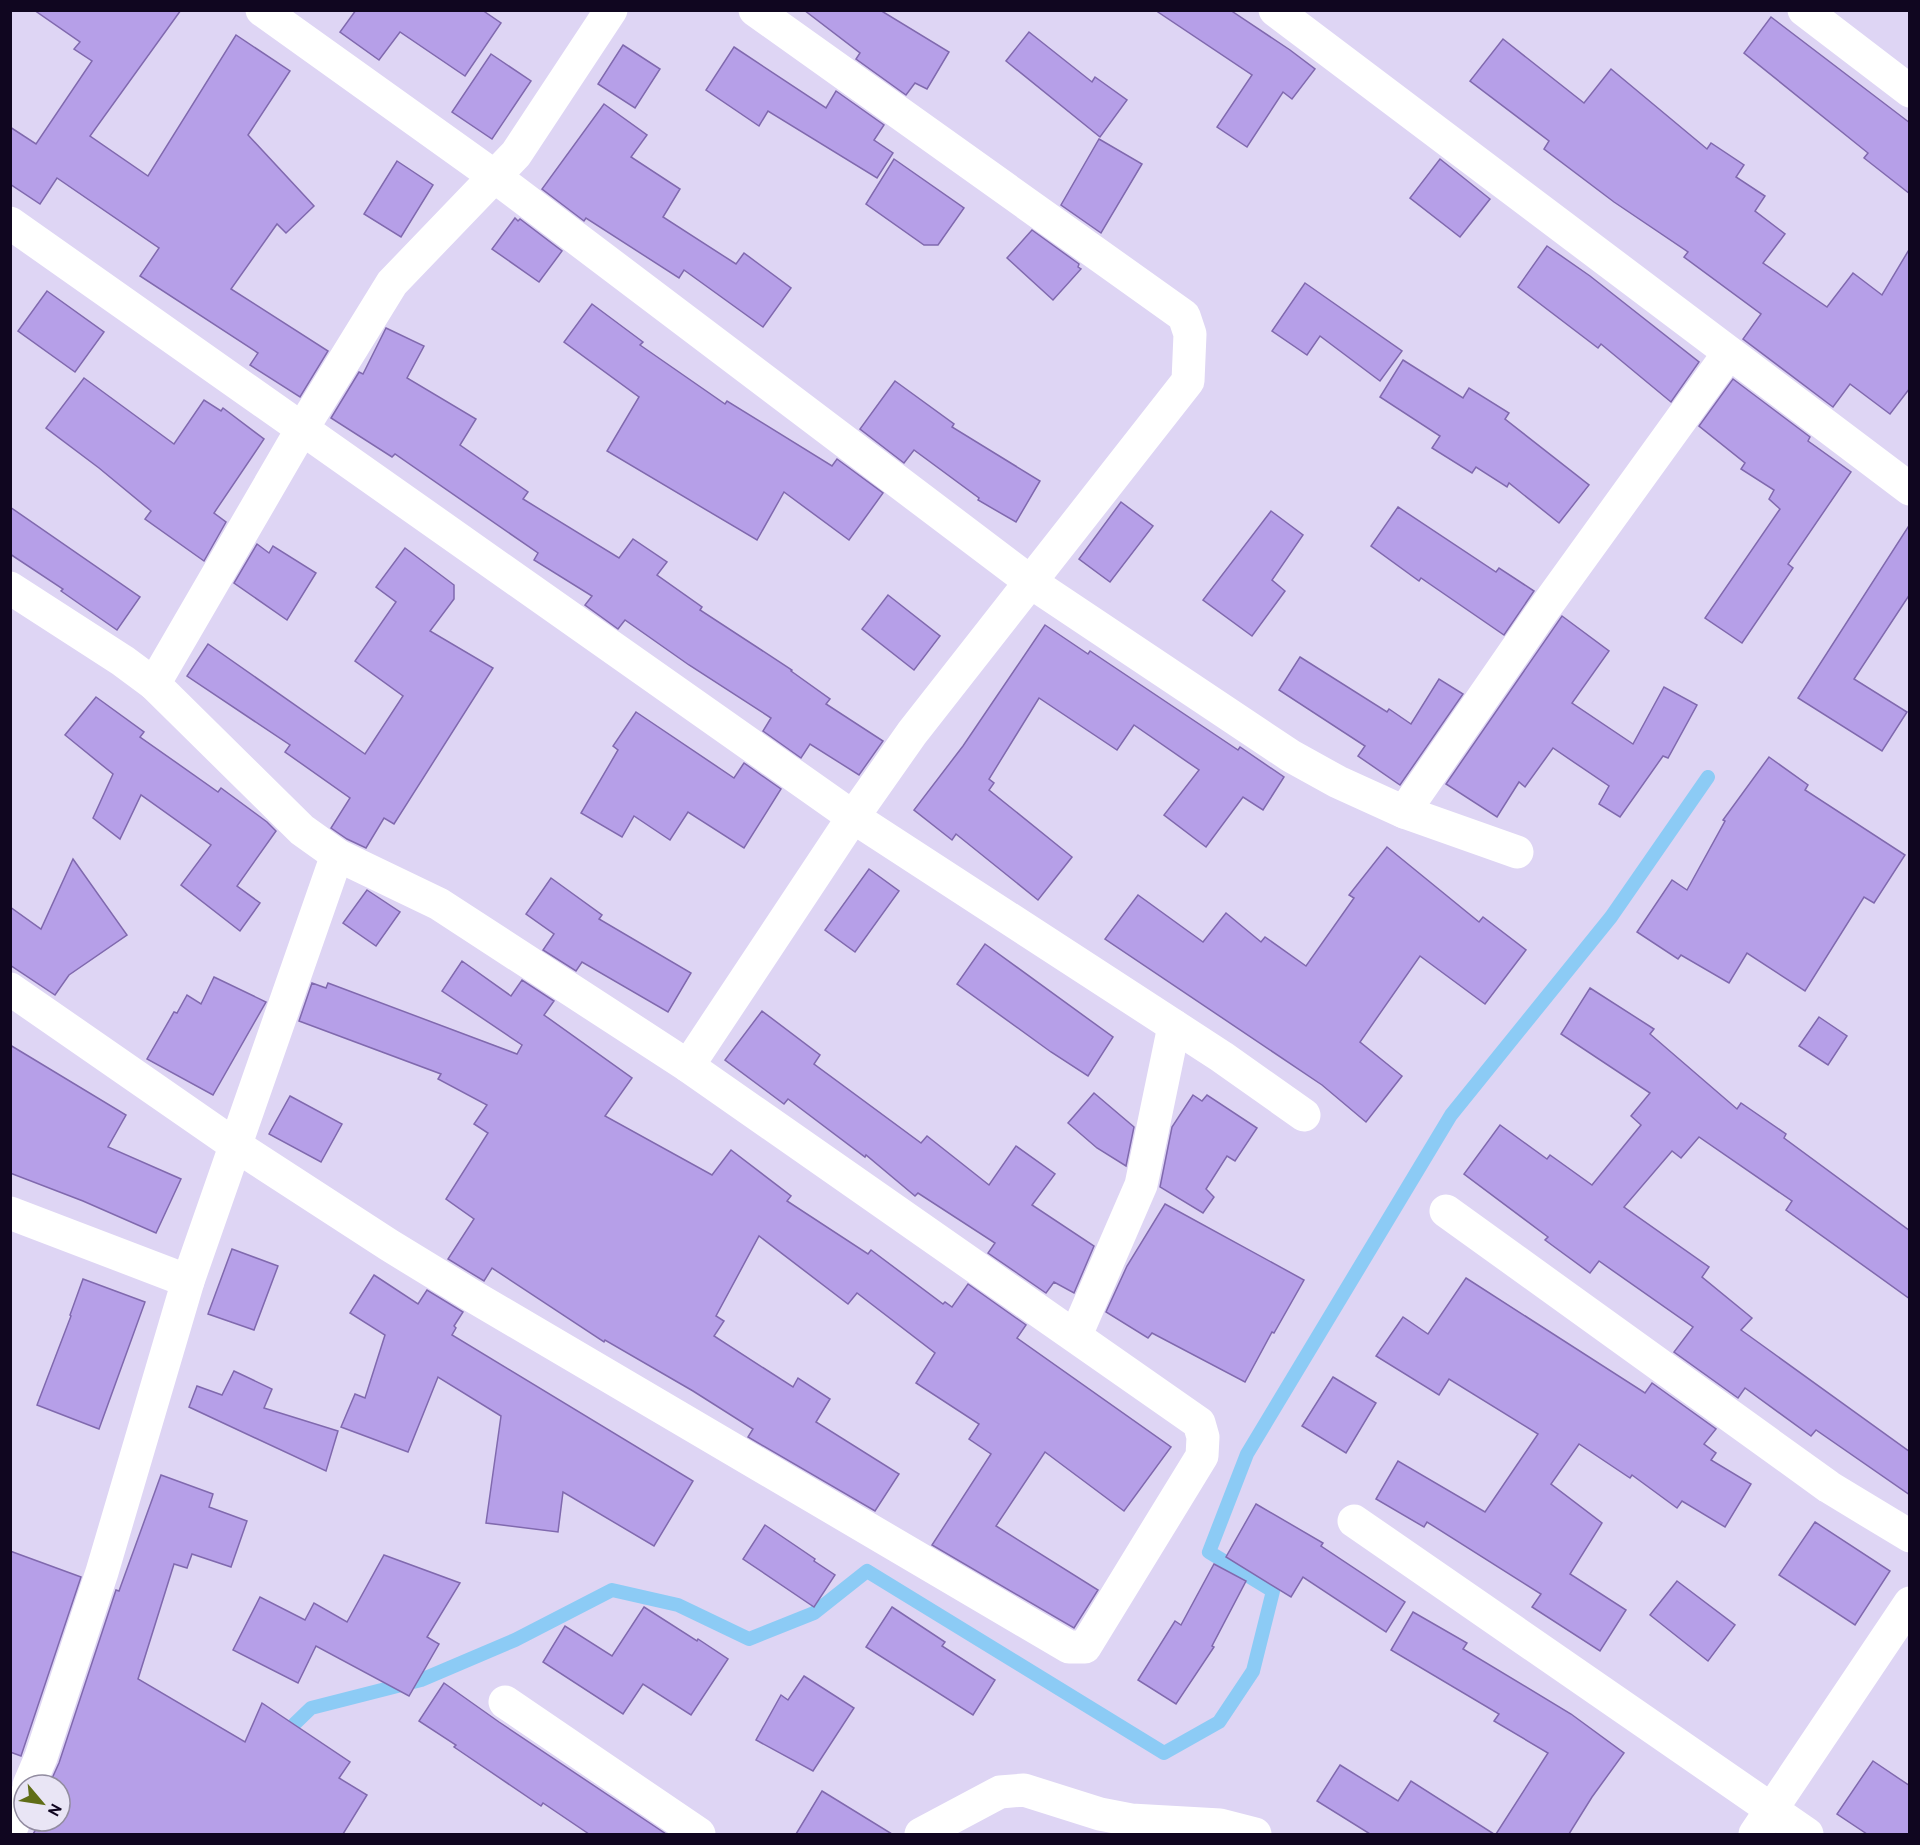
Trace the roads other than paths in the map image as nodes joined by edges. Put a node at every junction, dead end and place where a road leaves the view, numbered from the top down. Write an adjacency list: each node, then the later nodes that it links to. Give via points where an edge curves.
1 (262, 10): 7 (street)
2 (611, 10): 7 (street, via 516,154)
3 (755, 10): 12 (street, via 1184,316 1190,334 1188,381)
4 (1275, 10): 9 (street)
5 (1804, 10): 6 (street)
6 (1910, 91)
7 (494, 176): 10 (street, via 392,283); 12 (street)
8 (10, 223): 10 (street)
9 (1729, 353): 11 (street); 15 (street)
10 (302, 429): 14 (street); 16 (street)
11 (1910, 489)
12 (1032, 583): 15 (street, via 1291,756); 16 (street, via 912,733)
13 (10, 588): 14 (street)
14 (154, 684): 18 (street, via 302,830)
15 (1404, 812): 17 (street)
16 (853, 817): 20 (street); 21 (street)
17 (1517, 852)
18 (337, 855): 21 (street, via 439,904); 23 (street)
19 (10, 989): 23 (street)
20 (1174, 1026): 22 (street); 27 (street, via 1141,1185)
21 (688, 1066): 27 (street)
22 (1304, 1115)
23 (235, 1145): 26 (street); 27 (street, via 470,1294 1058,1641 1078,1648 1086,1647 1202,1456 1203,1437 1199,1423)
24 (1446, 1211): 29 (street, via 1829,1487)
25 (10, 1213): 26 (street)
26 (188, 1281): 32 (street, via 102,1572)
27 (1076, 1335)
28 (1354, 1521): 33 (street)
29 (1910, 1536)
30 (1910, 1603): 33 (street)
31 (505, 1702): 34 (street)
32 (34, 1773)
33 (1763, 1822): 37 (street)
34 (699, 1834)
35 (921, 1834): 36 (street, via 1000,1792 1024,1790 1120,1818 1220,1825)
36 (1255, 1834)
37 (1807, 1834)

